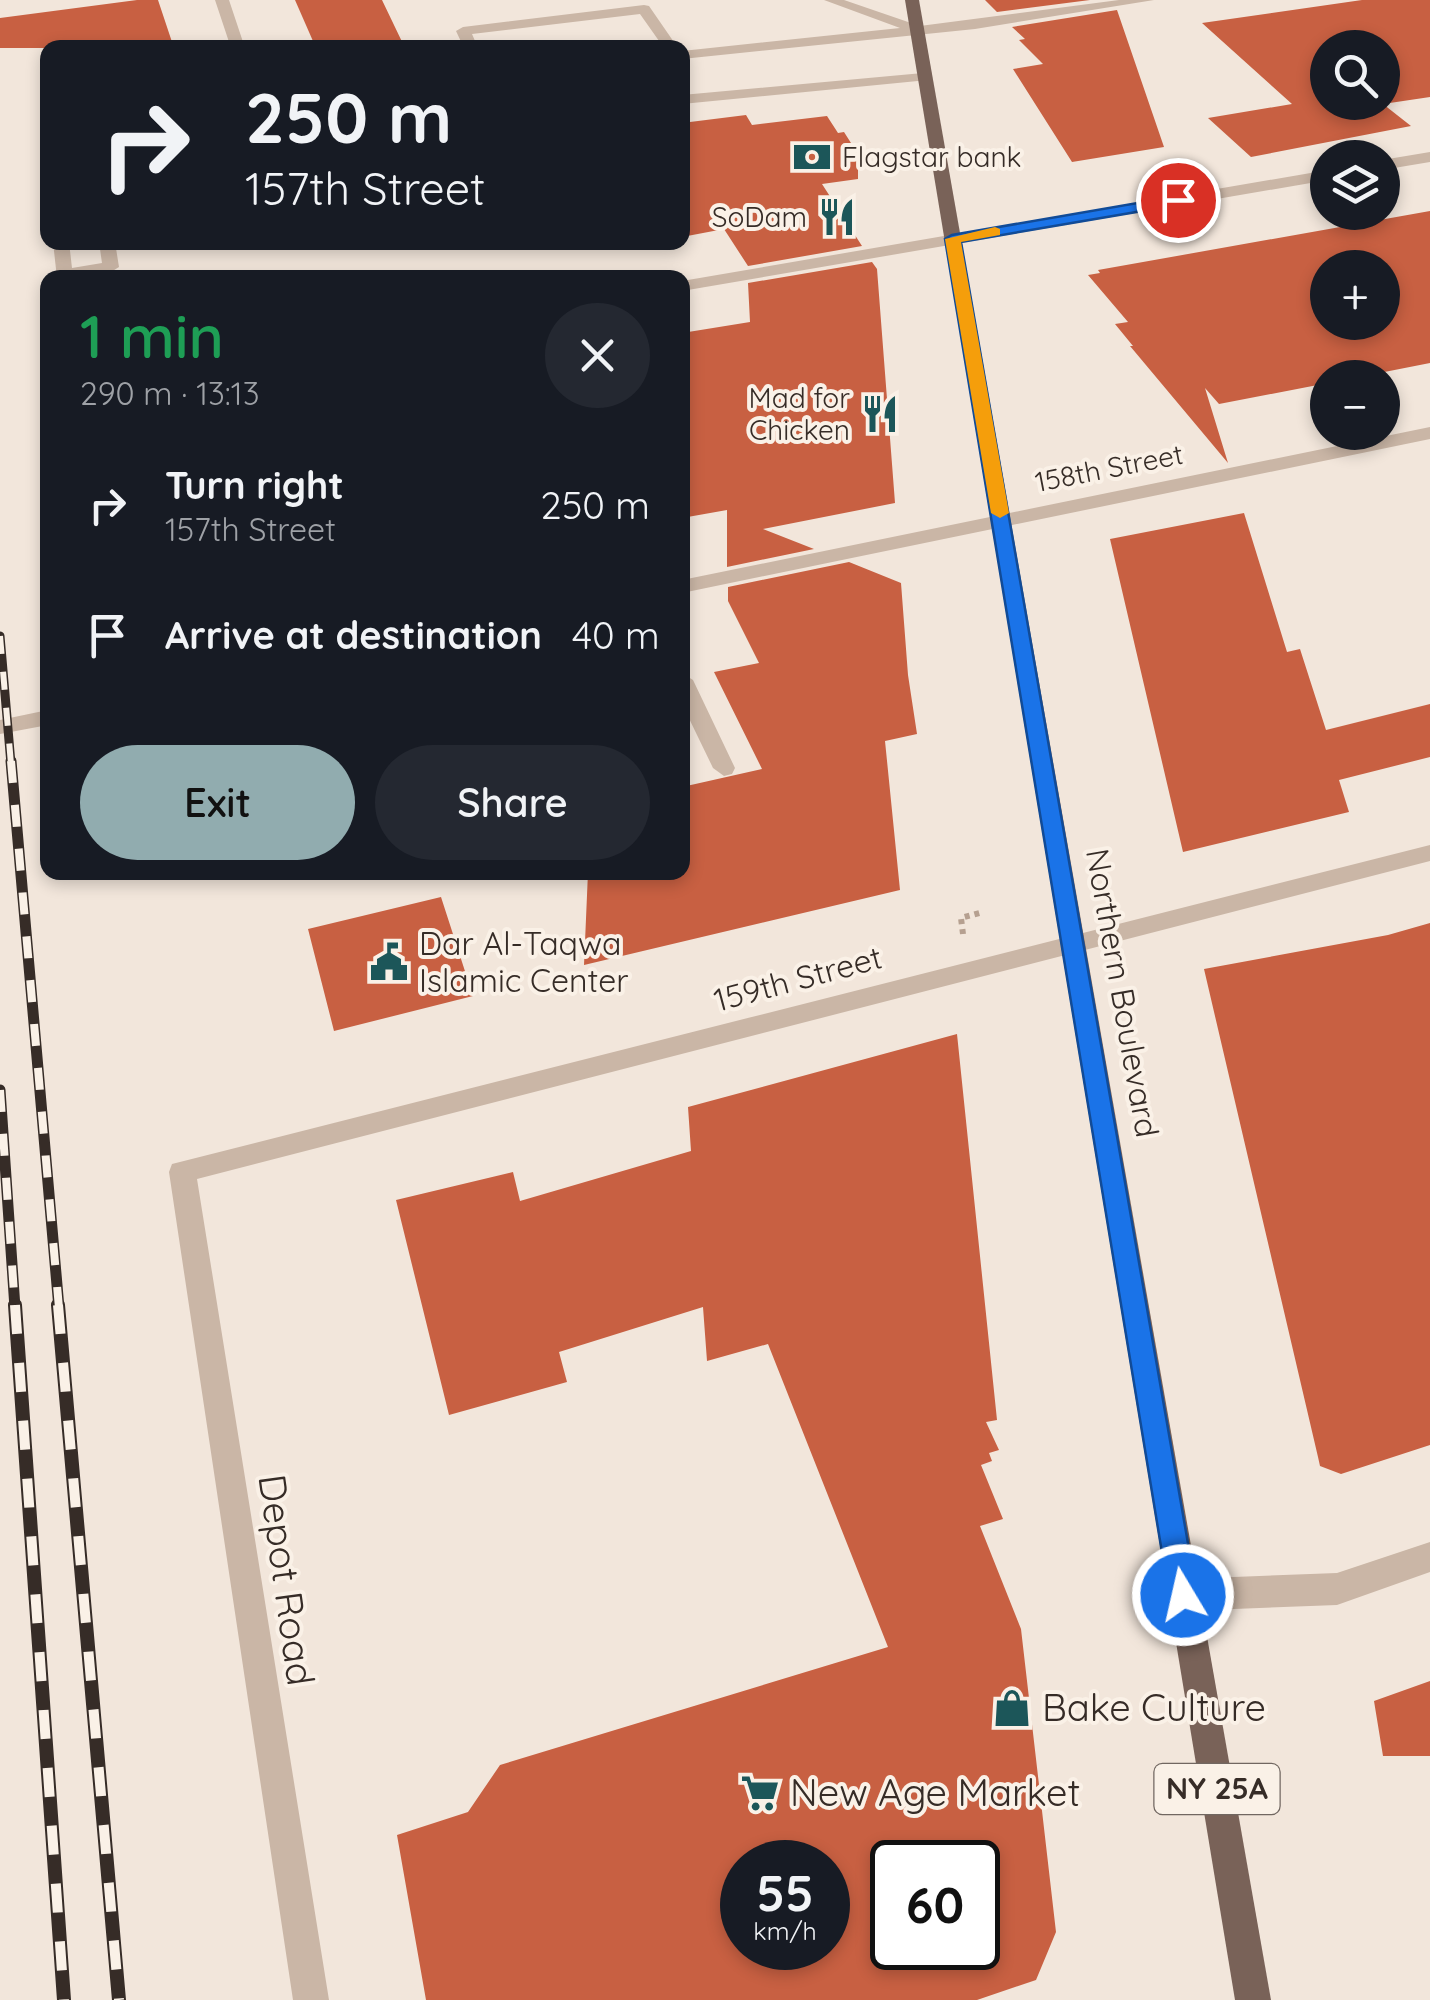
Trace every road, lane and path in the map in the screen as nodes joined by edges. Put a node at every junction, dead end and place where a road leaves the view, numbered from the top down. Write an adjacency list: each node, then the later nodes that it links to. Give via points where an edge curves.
1 (222, 0): 6 (street)
2 (831, 0): 5 (street)
3 (912, 0): 5 (main road, Northern Boulevard / NY 25A)
4 (1147, 0): 5 (street)
5 (916, 30): 9 (street); 10 (main road, Northern Boulevard / NY 25A)
6 (235, 40)
7 (467, 40): 8 (street, via 463,30 644,9)
8 (665, 40)
9 (690, 54)
10 (923, 77): 11 (street); 15 (main road, Northern Boulevard / NY 25A)
11 (690, 99)
12 (1430, 157): 13 (street)
13 (1400, 162)
14 (1310, 177): 15 (street)
15 (952, 239): 18 (street); 20 (main road, Northern Boulevard / NY 25A)
16 (108, 250): 17 (street, via 111,267)
17 (96, 270)
18 (690, 285)
19 (1430, 433): 20 (street, 158th Street)
20 (1002, 520): 21 (street, 158th Street); 29 (main road, Northern Boulevard / NY 25A)
21 (690, 585)
22 (690, 697): 25 (street)
23 (40, 719): 24 (street)
24 (0, 727)
25 (724, 768)
26 (1430, 852): 29 (street, 159th Street)
27 (983, 912): 28 (path, via 961,918)
28 (964, 935)
29 (1073, 943): 30 (street, 159th Street); 32 (main road, Northern Boulevard / NY 25A)
30 (182, 1172): 33 (street, Depot Road)
31 (1430, 1557): 32 (street, via 1337,1589)
32 (1183, 1595): 34 (main road, Northern Boulevard / NY 25A)
33 (311, 2000)
34 (1252, 2000)

